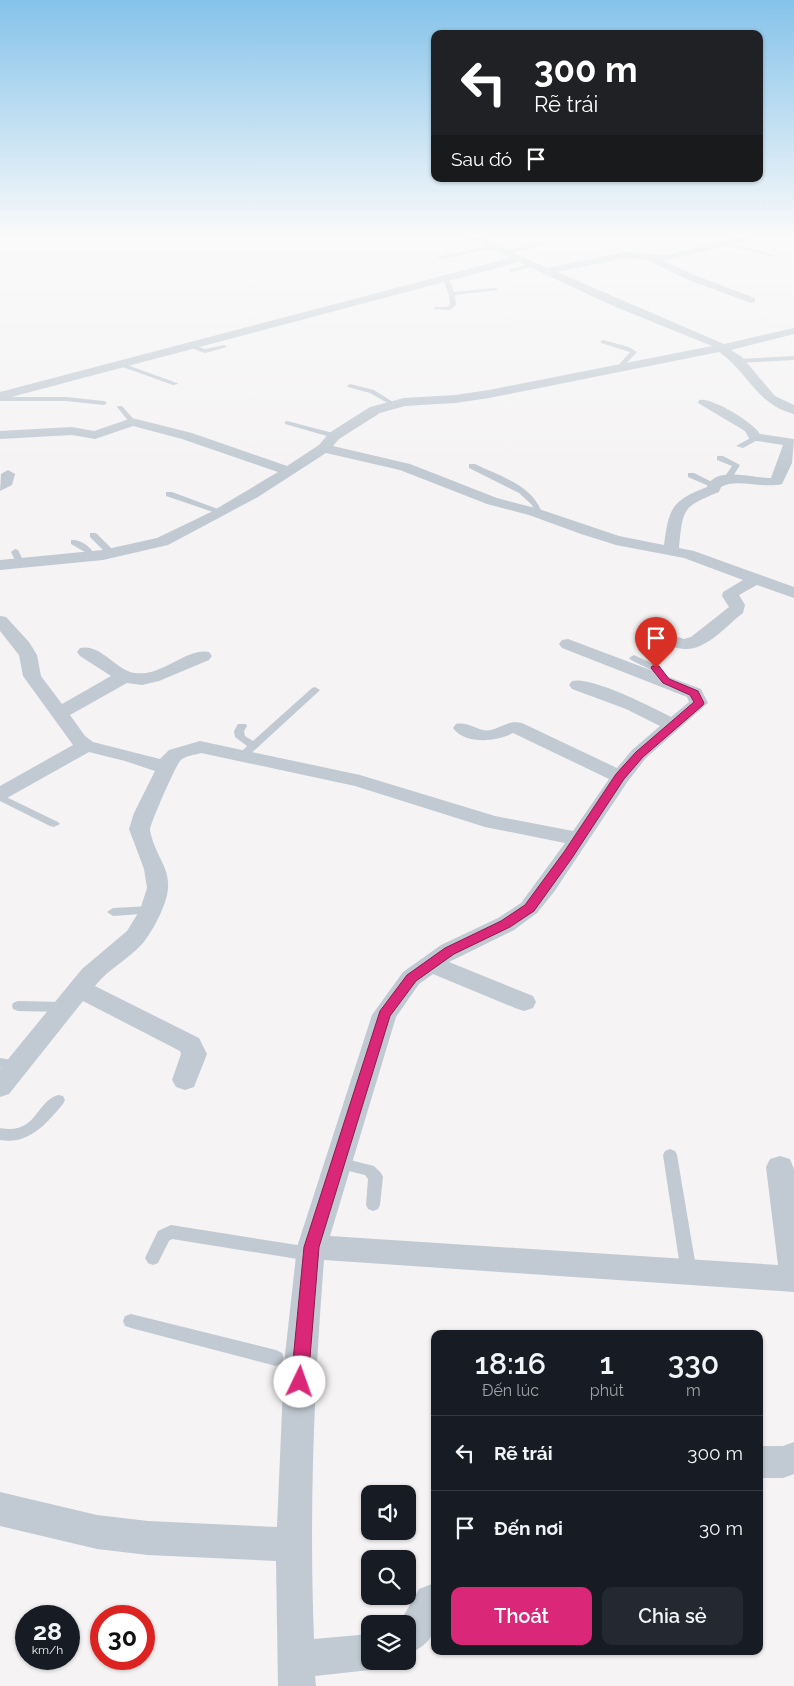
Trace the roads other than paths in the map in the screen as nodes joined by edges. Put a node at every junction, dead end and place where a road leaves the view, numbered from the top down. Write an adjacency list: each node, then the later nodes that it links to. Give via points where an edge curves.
1 (314, 315): 6 (street)
2 (644, 315): 7 (street)
3 (794, 332): 7 (street)
4 (604, 342): 12 (lane, via 634,352)
5 (224, 346): 6 (lane, via 205,351)
6 (182, 347): 8 (lane, via 196,353); 11 (street)
7 (722, 348): 10 (street); 12 (street)
8 (197, 357)
9 (794, 358): 10 (lane)
10 (739, 362): 20 (street, via 770,399)
11 (119, 364): 13 (lane); 15 (street)
12 (618, 368): 18 (street, via 471,397)
13 (175, 384)
14 (350, 386): 18 (lane, via 372,391)
15 (0, 398): 16 (lane, via 66,398)
16 (104, 403)
17 (704, 403): 25 (street, via 750,428)
18 (393, 404): 24 (street, via 375,410)
19 (120, 407): 21 (lane)
20 (794, 410)
21 (132, 422): 23 (street, via 99,435 72,431); 31 (street, via 187,436)
22 (287, 423): 24 (lane)
23 (0, 435)
24 (334, 436): 28 (street)
25 (757, 438): 26 (street); 27 (lane)
26 (794, 443): 34 (street, via 789,446 786,463 777,481)
27 (740, 446)
28 (324, 448): 31 (street); 38 (street, via 405,467 492,502)
29 (720, 458): 34 (lane, via 736,466)
30 (472, 466): 38 (lane, via 522,490 537,504)
31 (289, 471): 37 (street)
32 (8, 474): 35 (street)
33 (691, 476): 34 (lane)
34 (721, 482): 41 (street, via 714,489 680,503)
35 (0, 487)
36 (169, 494): 37 (lane)
37 (222, 512): 42 (street, via 162,542)
38 (538, 514): 41 (street, via 616,540)
39 (94, 535): 42 (lane)
40 (74, 542): 43 (lane, via 89,551)
41 (671, 550): 45 (street)
42 (112, 554): 43 (street)
43 (91, 556): 44 (street, via 17,557)
44 (0, 565)
45 (755, 580): 46 (street); 48 (street, via 731,592 737,609 697,641 683,644)
46 (794, 593)
47 (4, 629): 57 (street, via 23,646 32,676)
48 (645, 632)
49 (568, 644): 54 (street)
50 (86, 652): 53 (street)
51 (203, 656): 53 (street, via 160,676)
52 (634, 658): 54 (lane, via 656,668)
53 (125, 676): 57 (street)
54 (666, 681): 58 (street, via 694,693 699,703)
55 (578, 685): 58 (street, via 633,705)
56 (315, 690): 62 (lane)
57 (58, 714): 61 (street, via 70,732)
58 (673, 725): 64 (street, via 639,754)
59 (242, 726): 62 (lane, via 240,737)
60 (464, 728): 64 (street, via 495,735 515,727)
61 (86, 746): 63 (street); 65 (street)
62 (248, 751): 63 (street, via 200,747 176,754); 67 (street, via 492,822)
63 (166, 768): 68 (street, via 139,829 155,869 158,888)
64 (620, 777): 67 (street)
65 (0, 796): 66 (lane)
66 (54, 824)
67 (579, 839): 70 (street, via 529,908 506,924 449,951)
68 (152, 910): 69 (lane); 71 (street, via 135,937 90,974)
69 (114, 912)
70 (430, 964): 72 (street); 81 (street, via 411,978 384,1015)
71 (79, 988): 74 (street); 76 (street, via 190,1045 194,1054)
72 (524, 1002)
73 (18, 1006): 74 (lane)
74 (64, 1007): 75 (street)
75 (9, 1064): 77 (street)
76 (186, 1080)
77 (0, 1087)
78 (58, 1100): 79 (lane, via 37,1124 20,1135)
79 (0, 1134)
80 (670, 1155): 86 (lane)
81 (338, 1163): 83 (lane, via 369,1170 376,1177); 84 (street)
82 (780, 1167): 87 (street)
83 (373, 1206)
84 (311, 1250): 85 (lane, via 170,1232 164,1236); 86 (street); 89 (street)
85 (153, 1258)
86 (689, 1273): 87 (street)
87 (794, 1278)
88 (131, 1322): 89 (lane)
89 (290, 1362): 93 (street)
90 (794, 1458): 91 (street, via 783,1462)
91 (763, 1462)
92 (0, 1509): 93 (street, via 97,1532 148,1538)
93 (293, 1545): 97 (street)
94 (431, 1604): 95 (street)
95 (416, 1629)
96 (361, 1654): 97 (street)
97 (307, 1665)

